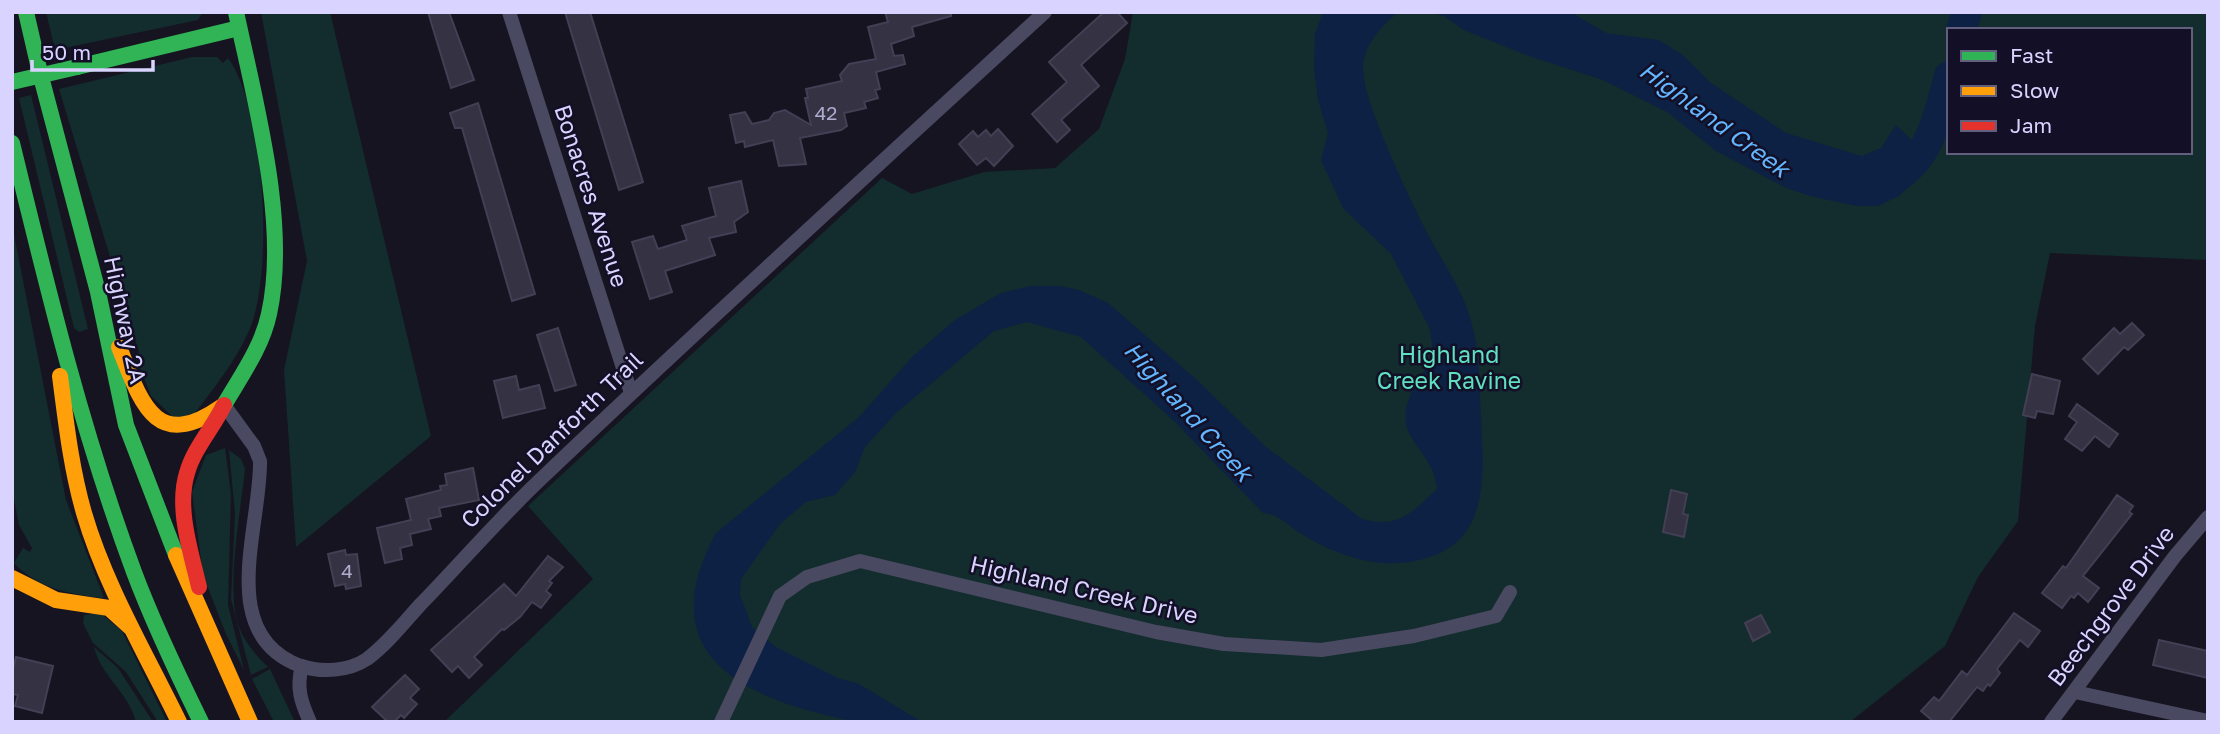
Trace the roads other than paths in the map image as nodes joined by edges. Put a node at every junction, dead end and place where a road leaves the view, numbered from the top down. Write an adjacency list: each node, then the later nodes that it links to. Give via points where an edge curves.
1 (26, 12): 7 (main road, Highway 2A)
2 (509, 12): 9 (street, Bonacres Avenue)
3 (1045, 12): 9 (street, Colonel Danforth Trail)
4 (237, 20): 5 (main road, bridge); 10 (main road, via 270,174 274,273 269,315 258,345)
5 (12, 82)
6 (12, 143): 8 (main road)
7 (98, 292): 10 (main road, via 136,390 157,421 180,428 196,424); 14 (main road, Highway 2A, via 126,425)
8 (53, 313): 15 (main road, via 68,441 84,514); 20 (main road, via 130,561)
9 (631, 393): 16 (street, Colonel Danforth Trail, via 537,482 368,658 334,670)
10 (224, 405): 14 (main road, via 184,485); 16 (street, Colonel Danforth Trail, via 260,461 248,591 252,619 271,649)
11 (2208, 517): 17 (street, Beechgrove Drive)
12 (12, 578): 15 (main road, via 56,600 109,608)
13 (1510, 592): 23 (street, Highland Creek Drive, via 1496,616 1414,636 1321,650 1224,644 1156,632 860,561 807,578 780,596)
14 (207, 628): 21 (main road)
15 (139, 637): 18 (main road)
16 (302, 666): 22 (street, via 299,692)
17 (2075, 692): 19 (street); 24 (street, Beechgrove Drive)
18 (176, 718)
19 (2208, 721)
20 (201, 722)
21 (250, 722)
22 (310, 722)
23 (721, 722)
24 (2051, 722)

